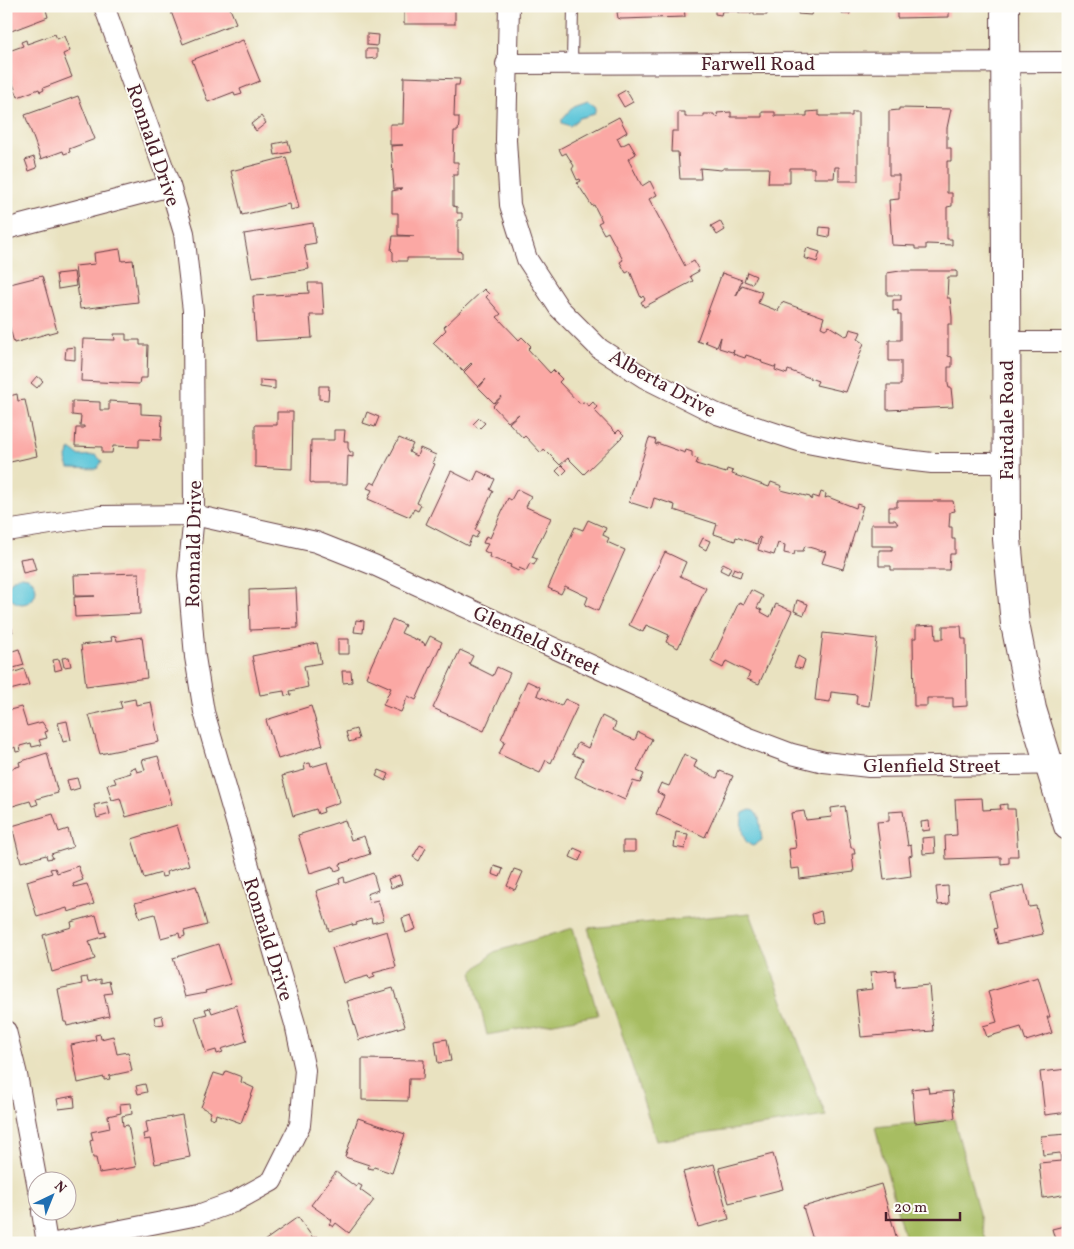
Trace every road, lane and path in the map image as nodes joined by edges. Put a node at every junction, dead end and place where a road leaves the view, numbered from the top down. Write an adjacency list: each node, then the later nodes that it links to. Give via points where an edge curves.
1 (104, 6): 9 (street, Ronnald Drive)
2 (508, 6): 7 (street)
3 (573, 6): 8 (lane)
4 (1006, 6): 5 (street, Fairdale Road)
5 (1006, 62): 6 (street, Farwell Road); 8 (street, Farwell Road); 11 (street, Fairdale Road)
6 (1068, 62)
7 (506, 64): 8 (street, Farwell Road); 13 (street, Alberta Drive, via 510,205 527,259 559,308 600,349 645,378 717,414 802,442 932,463)
8 (572, 64)
9 (170, 186): 10 (street); 14 (street, Ronnald Drive, via 184,233 193,311)
10 (6, 230)
11 (1006, 342): 12 (street); 13 (street, Fairdale Road)
12 (1068, 342)
13 (1005, 463): 16 (street, Fairdale Road, via 1007,539 1015,624 1032,709)
14 (194, 515): 15 (street, Glenfield Street, via 101,516); 16 (street, Glenfield Street, via 316,542 374,565 738,733 792,754 824,762 869,767); 22 (street, Ronnald Drive, via 188,576 195,657 204,712 306,1070 300,1125 272,1180 234,1202 198,1215)
15 (6, 531)
16 (1059, 764): 17 (street, Fairdale Road)
17 (1068, 826)
18 (6, 1031): 19 (street)
19 (35, 1172)
20 (44, 1222): 21 (street)
21 (47, 1243)
22 (55, 1243)

